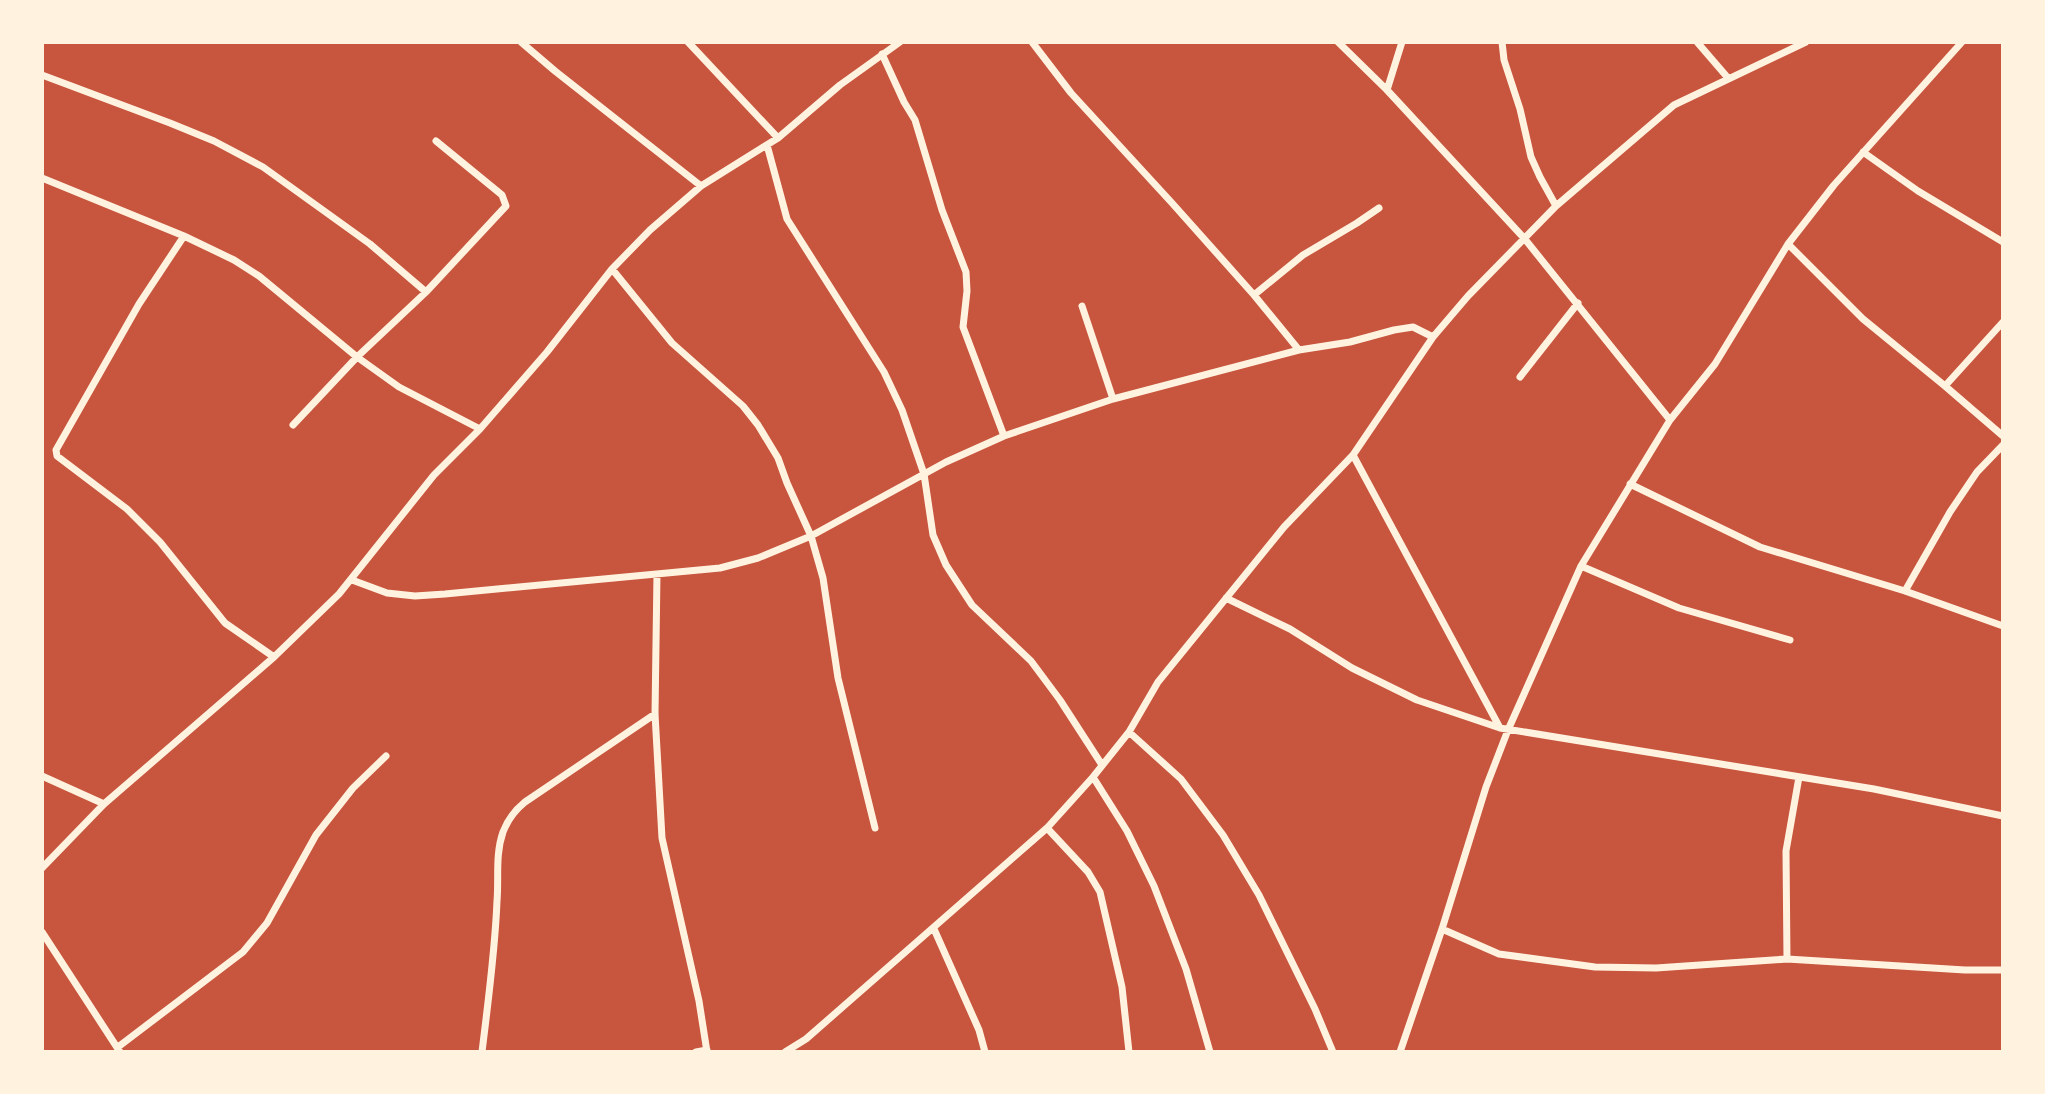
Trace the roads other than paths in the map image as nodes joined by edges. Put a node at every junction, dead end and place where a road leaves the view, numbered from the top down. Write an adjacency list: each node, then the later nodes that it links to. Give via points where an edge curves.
1 (520, 42): 20 (street)
2 (688, 42): 15 (street)
3 (900, 42): 11 (street)
4 (1032, 42): 29 (street, via 1071,93)
5 (1338, 42): 14 (street)
6 (1402, 42): 14 (street)
7 (1502, 42): 21 (street, via 1531,157)
8 (1697, 42): 13 (street)
9 (1806, 42): 13 (street)
10 (1962, 42): 18 (street)
11 (882, 54): 15 (street); 42 (street, via 915,120 966,272 963,327)
12 (42, 75): 28 (street, via 181,127 263,167 370,244)
13 (1728, 78): 21 (street, via 1674,105)
14 (1387, 90): 24 (street)
15 (778, 138): 17 (street)
16 (436, 141): 28 (street, via 502,195 506,206)
17 (767, 145): 20 (street); 46 (street, via 787,219 884,372)
18 (1863, 152): 25 (street); 26 (street)
19 (42, 178): 23 (street)
20 (701, 186): 27 (street)
21 (1556, 206): 24 (street)
22 (1379, 208): 29 (street, via 1303,255)
23 (184, 236): 35 (street, via 259,276); 56 (street, via 55,450 127,509 225,623)
24 (1524, 238): 30 (street); 33 (street)
25 (2003, 242)
26 (1788, 244): 37 (street, via 1863,319); 39 (street, via 1715,364)
27 (612, 268): 41 (street); 48 (street, via 672,343 758,425 778,458)
28 (426, 292): 35 (street)
29 (1254, 295): 34 (street)
30 (1578, 303): 36 (street); 39 (street)
31 (1082, 306): 38 (street)
32 (2003, 322): 37 (street)
33 (1433, 337): 34 (street, via 1413,327); 45 (street)
34 (1299, 349): 38 (street)
35 (357, 357): 40 (street); 41 (street, via 399,387)
36 (1520, 376)
37 (1945, 386): 43 (street)
38 (1113, 399): 42 (street)
39 (1670, 419): 47 (street)
40 (293, 425)
41 (480, 429): 51 (street, via 434,475)
42 (1004, 436): 46 (street)
43 (2003, 436)
44 (2003, 445): 52 (street, via 1963,492)
45 (1353, 455): 53 (street); 58 (street)
46 (923, 474): 48 (street); 61 (street, via 933,535 946,565 972,605 1031,661)
47 (1630, 484): 49 (street); 52 (street, via 1760,547)
48 (811, 536): 50 (street, via 720,568); 67 (street, via 823,578 838,678)
49 (1581, 566): 55 (street, via 1679,608); 58 (street)
50 (657, 574): 51 (street, via 415,596 387,593); 57 (street)
51 (352, 580): 56 (street)
52 (1905, 591): 54 (street)
53 (1226, 597): 58 (street, via 1417,700); 59 (street, via 1158,682)
54 (2003, 626)
55 (1790, 640)
56 (274, 657): 65 (street)
57 (655, 714): 76 (street, via 662,838); 77 (street, via 513,812 497,860 498,899)
58 (1504, 729): 64 (street); 71 (street)
59 (1129, 732): 61 (street); 83 (street, via 1181,779 1223,835 1259,895)
60 (386, 756): 75 (street, via 316,835 267,923 243,952)
61 (1102, 765): 63 (street)
62 (42, 776): 65 (street)
63 (1093, 777): 68 (street); 82 (street, via 1154,886 1186,969)
64 (1799, 778): 66 (street); 73 (street, via 1786,851)
65 (104, 804): 69 (street)
66 (2003, 817)
67 (875, 828)
68 (1047, 828): 70 (street); 81 (street, via 1088,872 1100,892 1122,987)
69 (42, 868)
70 (934, 929): 79 (street); 80 (street)
71 (1442, 929): 73 (street, via 1499,954 1595,967 1656,968); 84 (street)
72 (42, 932): 75 (street)
73 (1787, 959): 74 (street)
74 (2003, 970)
75 (119, 1049)
76 (707, 1051): 78 (street)
77 (482, 1052)
78 (696, 1052)
79 (785, 1052)
80 (985, 1052)
81 (1129, 1052)
82 (1210, 1052)
83 (1333, 1052)
84 (1400, 1052)

